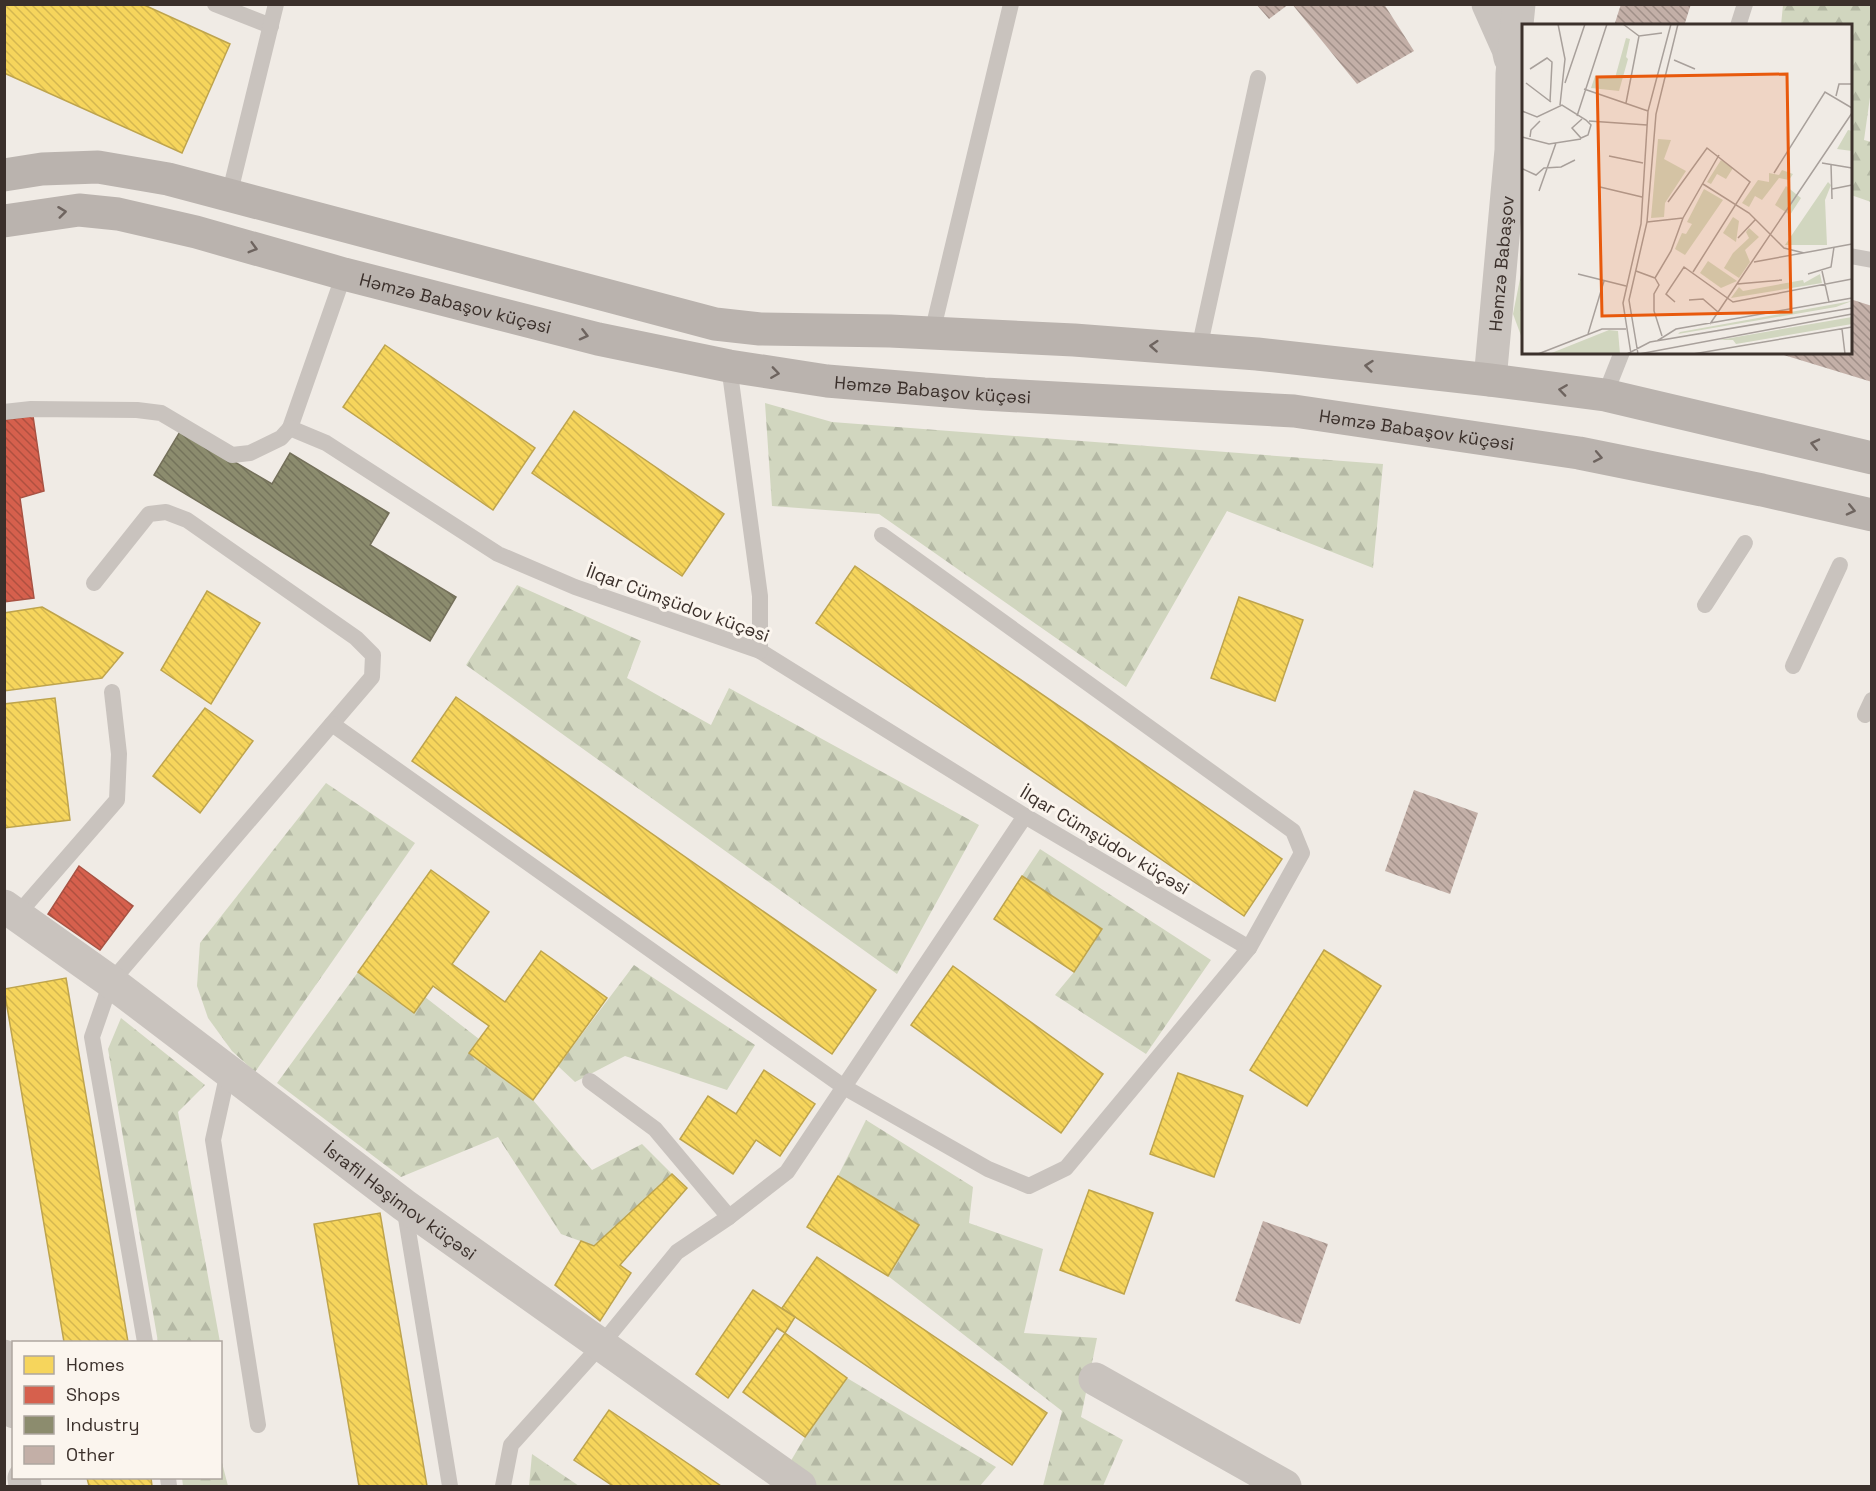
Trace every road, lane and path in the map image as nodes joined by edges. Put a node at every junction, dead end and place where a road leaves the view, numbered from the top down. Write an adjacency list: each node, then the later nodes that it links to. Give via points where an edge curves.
1 (215, 4): 8 (lane)
2 (276, 4): 8 (lane)
3 (1011, 4): 17 (lane)
4 (1488, 4): 9 (street, via 1508,49)
5 (1519, 4): 9 (street)
6 (1745, 4): 7 (lane)
7 (1739, 24)
8 (271, 26): 12 (lane)
9 (1512, 74): 21 (street, Həmzə Babaşov, via 1511,150)
10 (1258, 78): 18 (lane)
11 (4, 175): 12 (street, via 98,167)
12 (229, 196): 17 (street, via 715,324 760,329)
13 (4, 221): 16 (street, Həmzə Babaşov küçəsi, one-way to 16, via 79,210 118,214)
14 (1852, 256): 15 (lane)
15 (1872, 260)
16 (344, 274): 20 (street, Həmzə Babaşov küçəsi, one-way to 20, via 598,339); 24 (lane)
17 (932, 333): 18 (street, one-way to 17)
18 (1199, 350): 21 (street, one-way to 18)
19 (1621, 354): 22 (lane)
20 (729, 366): 26 (street, Həmzə Babaşov küçəsi, one-way to 26, via 827,381 984,394 1294,411 1579,453); 32 (lane, via 760,596)
21 (1490, 380): 22 (street, one-way to 21)
22 (1605, 395): 25 (street, one-way to 22)
23 (4, 412): 24 (lane, via 31,409 162,413 232,455 250,453 281,438)
24 (290, 428): 32 (lane, İlqar Cümşüdov küçəsi, via 326,444 498,554 575,587)
25 (1872, 458)
26 (1872, 515)
27 (882, 535): 38 (lane, via 1293,831 1302,853)
28 (1744, 543): 31 (lane)
29 (1840, 565): 33 (lane)
30 (94, 583): 35 (lane, via 149,514 166,513 187,520 356,638 373,655 372,677)
31 (1705, 604)
32 (760, 651): 36 (lane, İlqar Cümşüdov küçəsi)
33 (1793, 666)
34 (112, 692): 37 (lane, via 119,754 117,800)
35 (332, 724): 39 (lane); 42 (lane)
36 (1025, 816): 38 (lane, İlqar Cümşüdov küçəsi); 42 (lane)
37 (11, 910): 39 (street, İsrafil Həşimov küçəsi)
38 (1249, 948): 42 (lane, via 1066,1168 1029,1186 988,1169)
39 (111, 982): 40 (street, İsrafil Həşimov küçəsi); 45 (lane, via 92,1037)
40 (228, 1072): 43 (street, İsrafil Həşimov küçəsi); 50 (lane, via 213,1140)
41 (590, 1081): 44 (lane, via 655,1129)
42 (844, 1087): 44 (lane, via 787,1172)
43 (404, 1205): 46 (street, İsrafil Həşimov küçəsi); 51 (lane)
44 (729, 1217): 46 (lane, via 677,1252)
45 (145, 1341)
46 (601, 1345): 52 (lane, via 511,1445); 53 (street, İsrafil Həşimov küçəsi)
47 (4, 1356): 49 (street)
48 (1095, 1378): 54 (street)
49 (12, 1401)
50 (258, 1425)
51 (450, 1486)
52 (503, 1486)
53 (800, 1486)
54 (1285, 1486)

